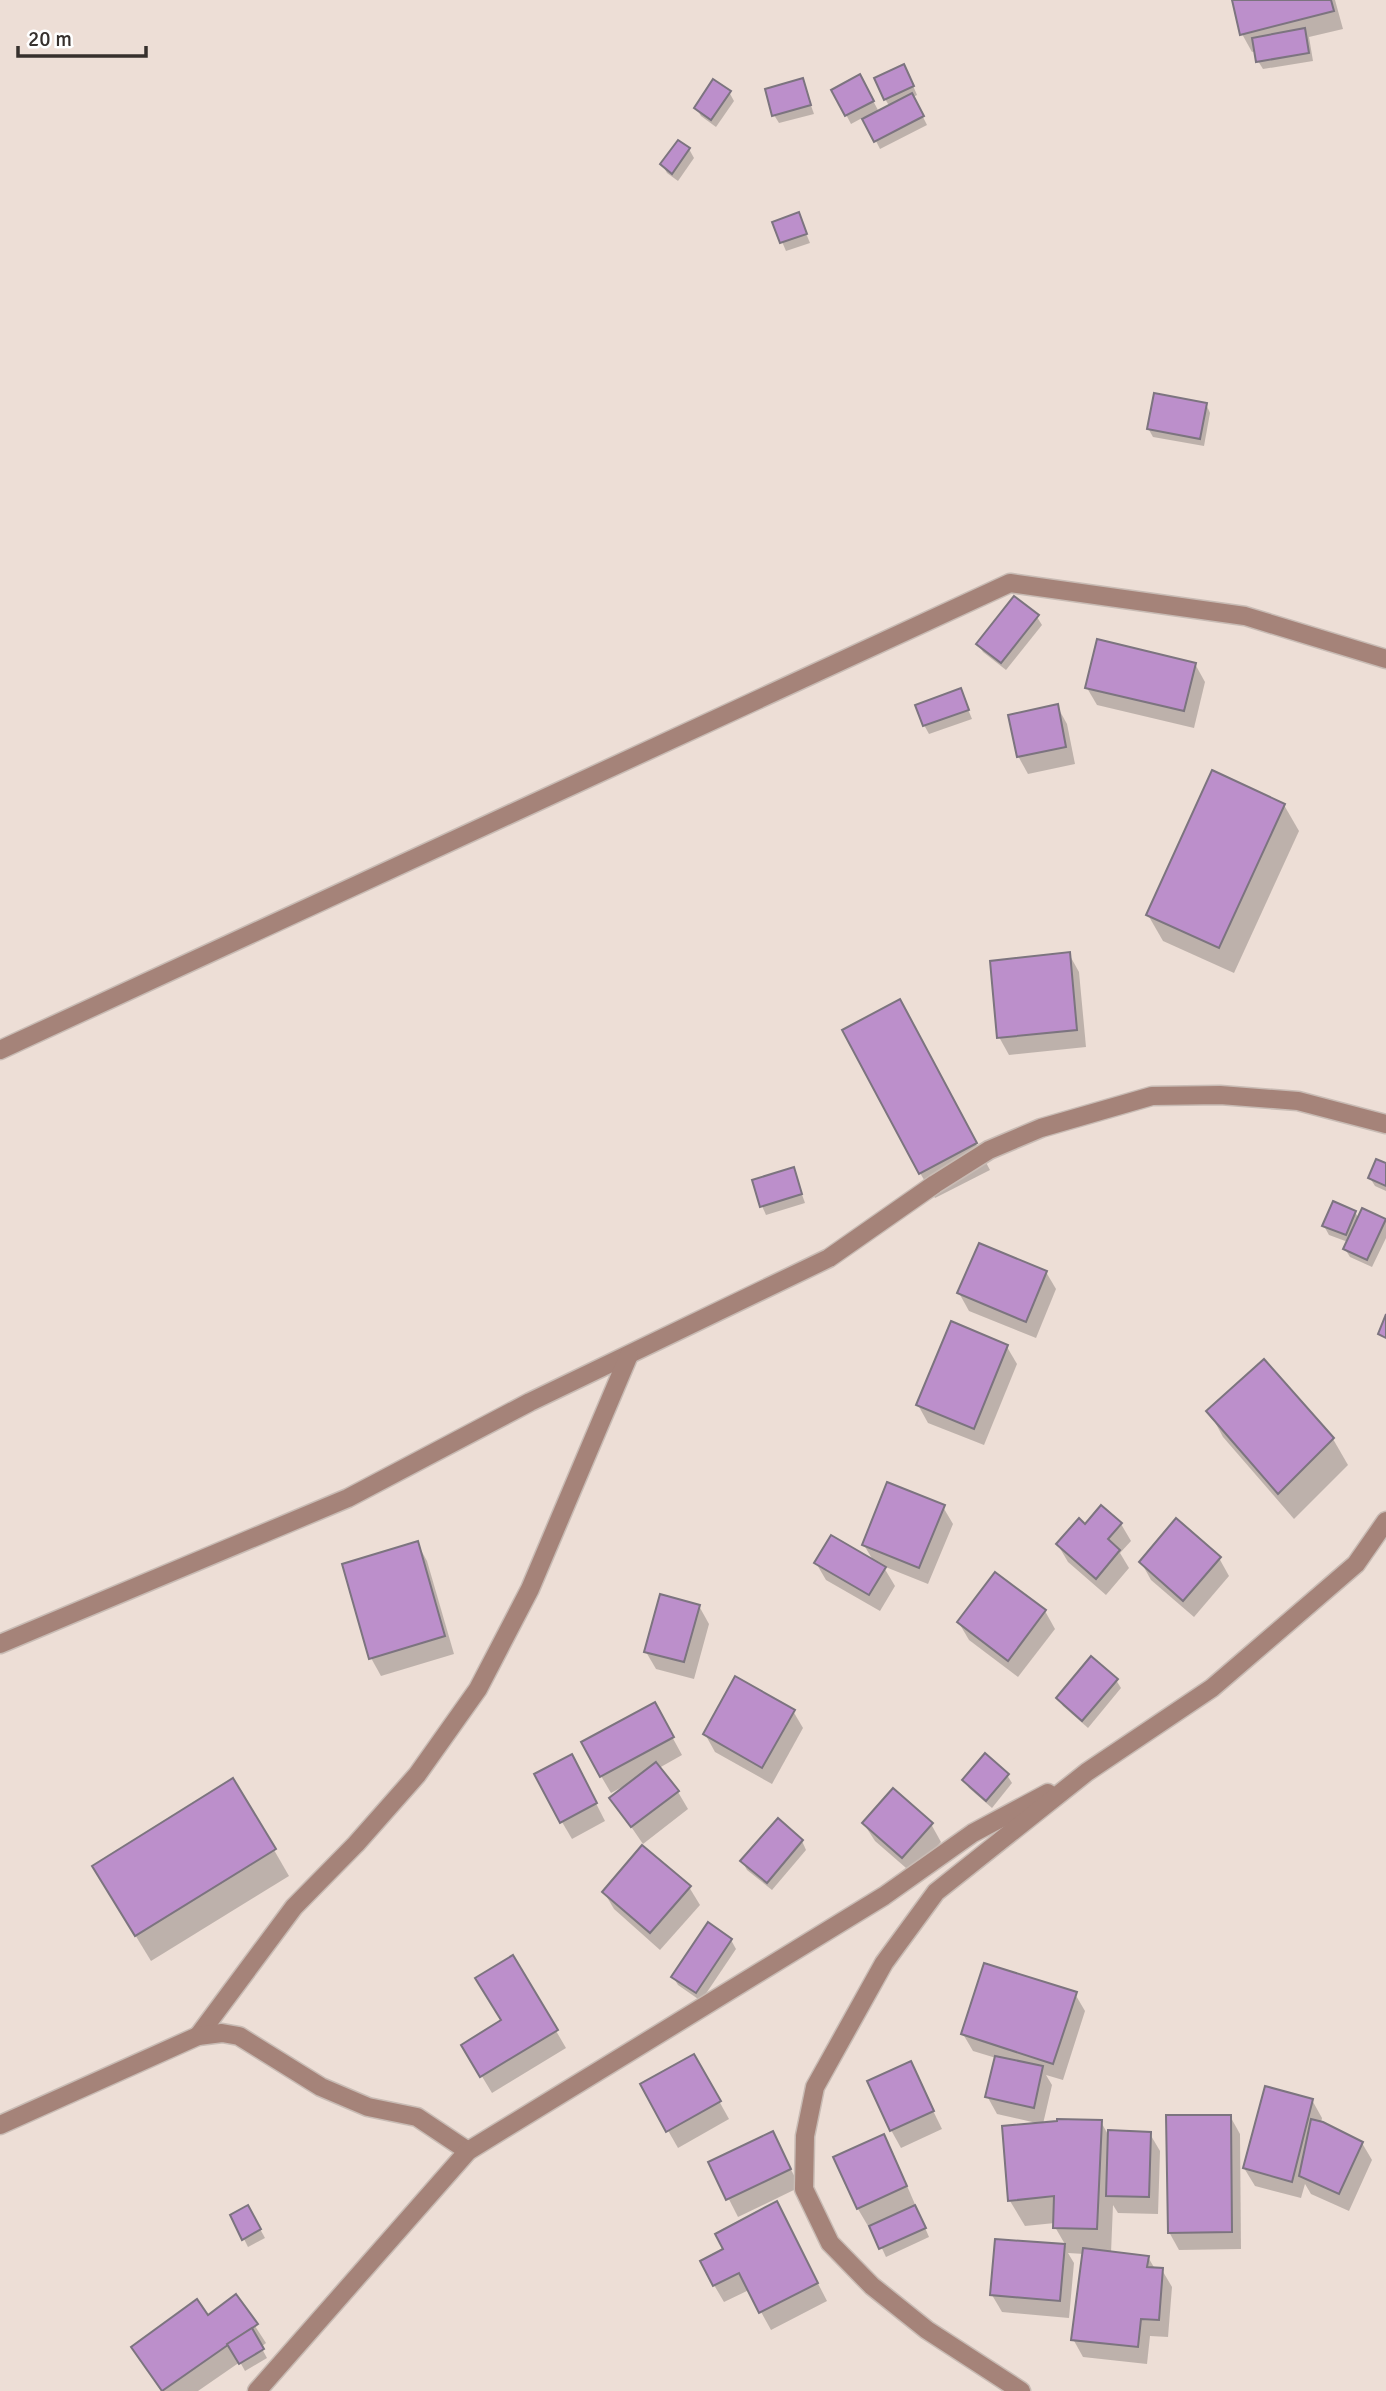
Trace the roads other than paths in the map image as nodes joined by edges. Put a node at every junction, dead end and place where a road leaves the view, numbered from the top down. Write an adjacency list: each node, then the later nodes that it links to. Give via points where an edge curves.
1 (1386, 659): 2 (street, via 1245,617 1010,583)
2 (0, 1049)
3 (1386, 1125): 4 (street, via 1298,1101 1206,1095 1152,1096 1041,1128 989,1150 829,1258)
4 (629, 1355): 6 (street, via 348,1497); 8 (street, via 530,1589 478,1689 416,1774 294,1906)
5 (1386, 1521): 7 (street, via 1356,1564 1212,1688)
6 (0, 1644)
7 (1087, 1772): 10 (street, via 973,1833 884,1896); 12 (street, via 936,1892 884,1963 815,2087 805,2136 804,2189 830,2244 872,2286 927,2330)
8 (198, 2036): 9 (street); 10 (street, via 239,2036 320,2087 368,2107 417,2117)
9 (0, 2125)
10 (468, 2151): 11 (street)
11 (257, 2391)
12 (1021, 2391)

